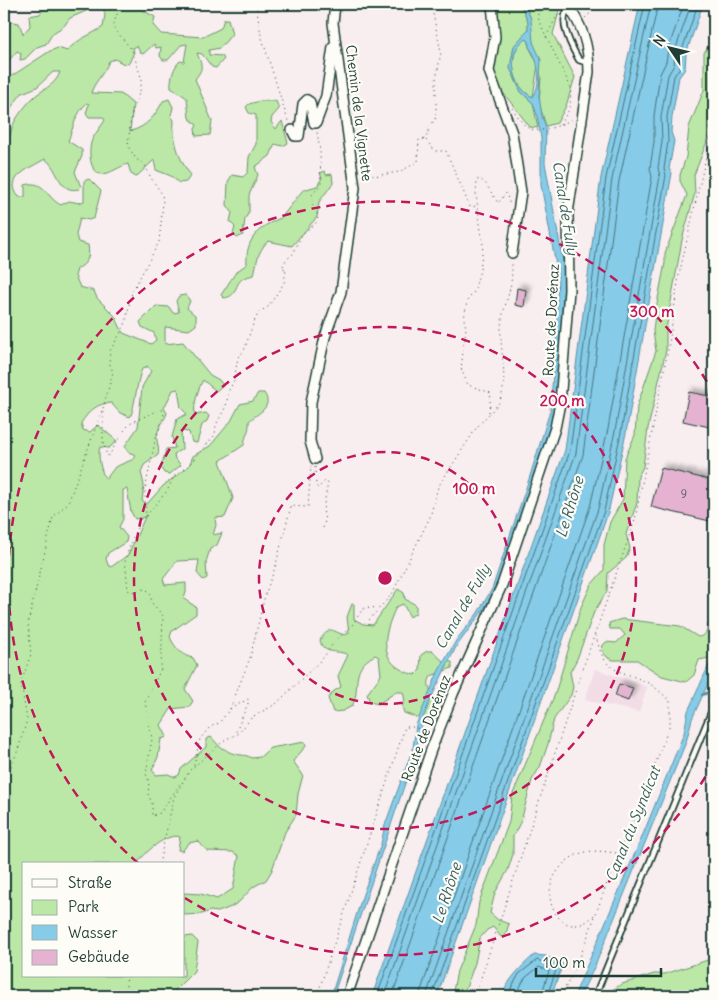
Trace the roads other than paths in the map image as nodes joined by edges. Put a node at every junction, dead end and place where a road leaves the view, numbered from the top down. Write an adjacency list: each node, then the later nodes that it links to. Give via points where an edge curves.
1 (335, 4): 4 (street, Chemin de la Vignette)
2 (492, 4): 7 (street, via 495,37 489,71 512,133 521,192)
3 (568, 7): 5 (street, Route de Dorénaz, via 579,23); 5 (lane, via 564,18 568,36 579,60)
4 (335, 34): 6 (street, via 326,96 316,123 307,100 303,104 299,136 295,136); 8 (street, Chemin de la Vignette, via 355,188 341,292 321,352 312,402 310,441)
5 (589, 63): 10 (street, Route de Dorénaz, via 588,90 568,213 569,290 558,416 502,585 437,734)
6 (292, 130)
7 (512, 253)
8 (315, 459)
9 (714, 705): 11 (lane)
10 (347, 996)
11 (595, 996)

